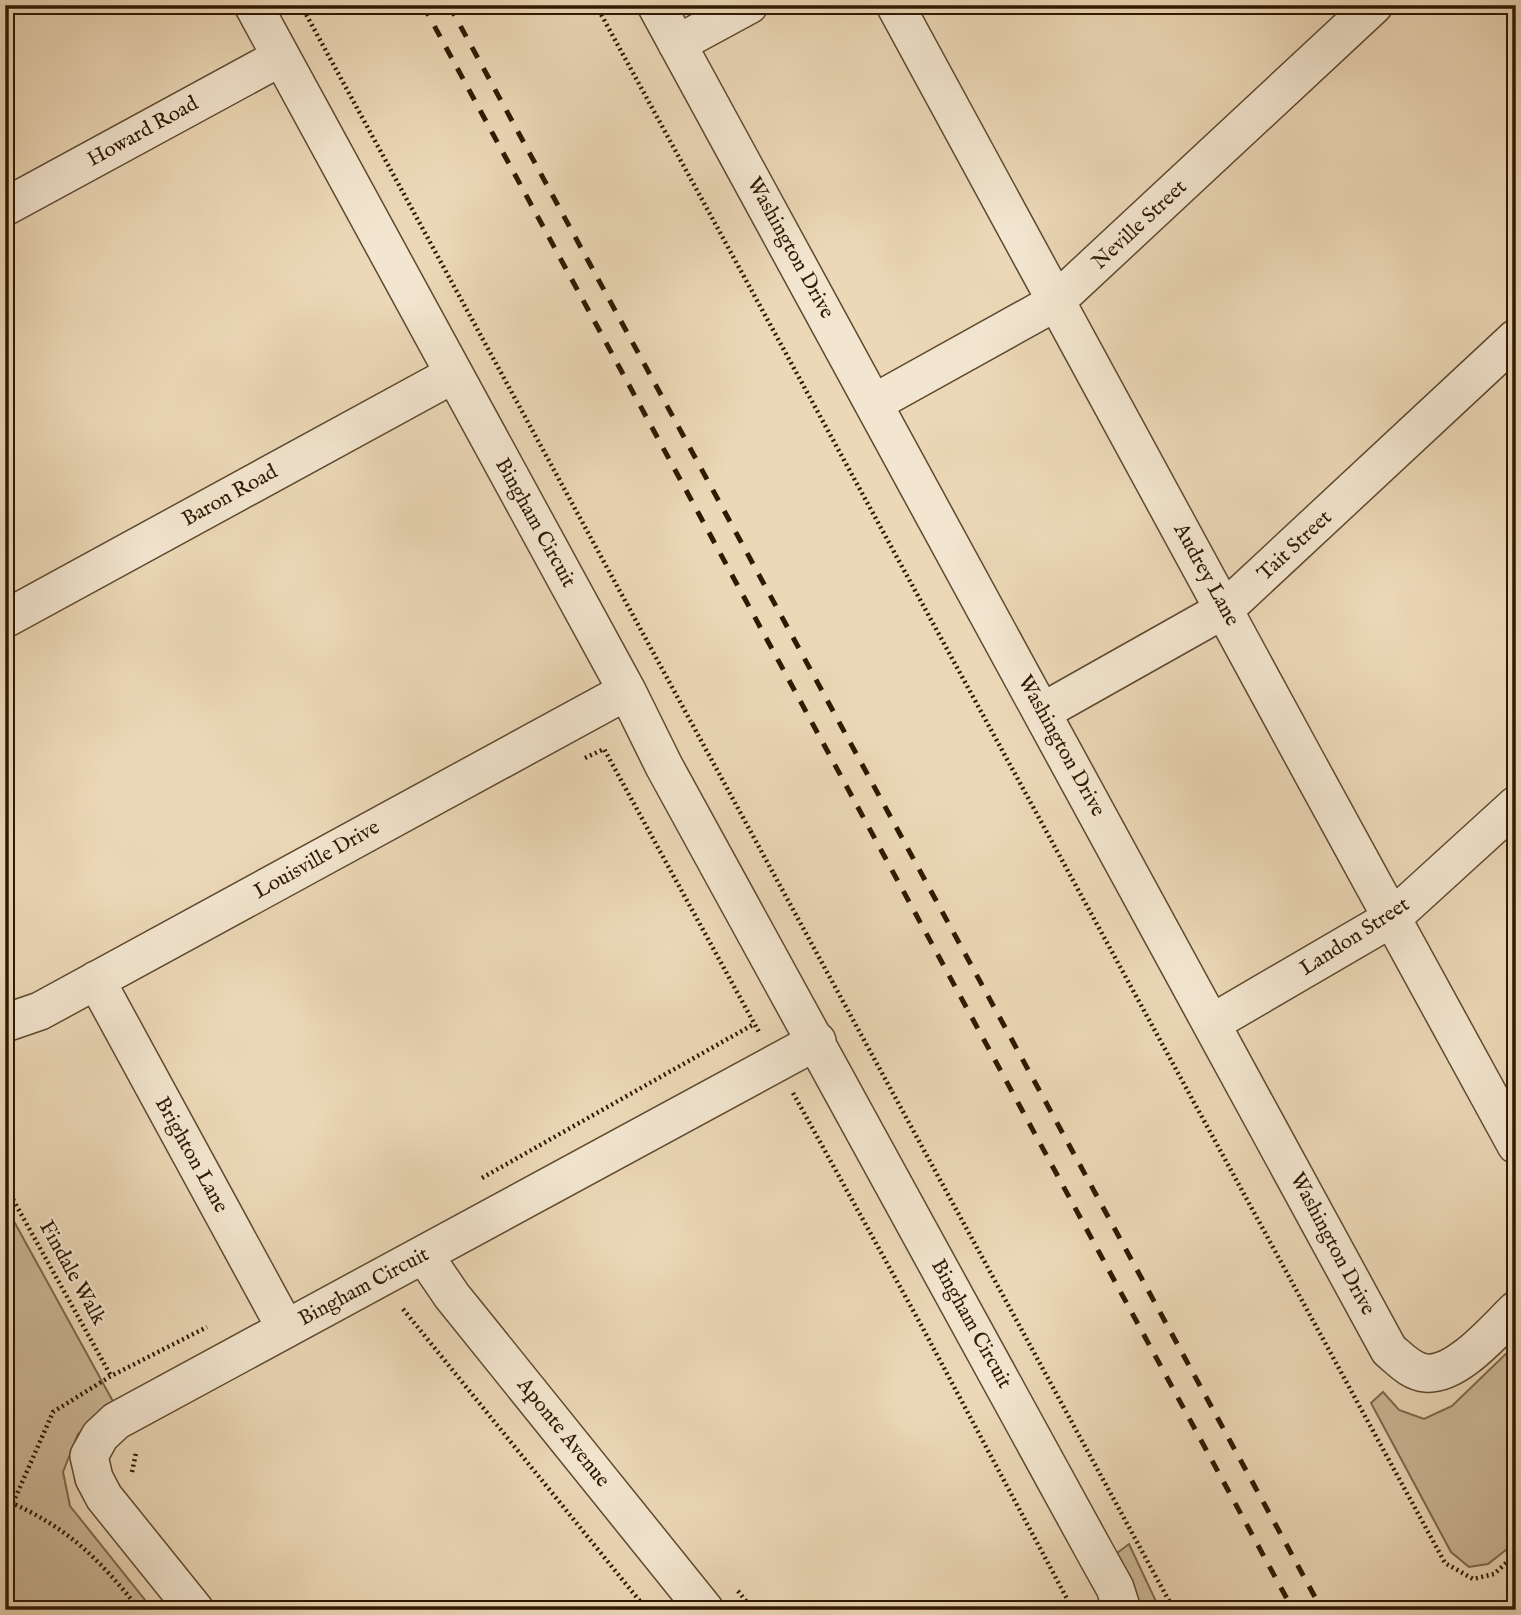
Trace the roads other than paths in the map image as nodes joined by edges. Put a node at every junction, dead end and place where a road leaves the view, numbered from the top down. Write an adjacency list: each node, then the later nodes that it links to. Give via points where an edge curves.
1 (253, 5): 7 (street, Bingham Circuit)
2 (656, 5): 6 (street, Washington Drive)
3 (749, 5): 6 (street)
4 (895, 5): 9 (street, Audrey Lane)
5 (1374, 5): 9 (street, Neville Street)
6 (677, 44): 12 (street, Washington Drive)
7 (281, 57): 8 (street, Howard Road); 11 (street, Bingham Circuit)
8 (5, 207)
9 (1054, 303): 12 (street, Neville Street); 13 (street, Audrey Lane)
10 (1516, 338): 13 (street, Tait Street)
11 (454, 374): 14 (street, Baron Road); 15 (street, Bingham Circuit)
12 (874, 404): 16 (street, Washington Drive)
13 (1225, 609): 16 (street, Tait Street); 18 (street, Audrey Lane)
14 (5, 618)
15 (627, 691): 19 (street, Louisville Drive); 22 (street, Bingham Circuit)
16 (1042, 712): 21 (street, Washington Drive)
17 (1516, 805): 18 (street, Landon Street)
18 (1392, 918): 21 (street, Landon Street); 23 (street, Audrey Lane)
19 (96, 980): 20 (street, Louisville Drive, via 40,1011); 26 (street, Brighton Lane)
20 (5, 1023)
21 (1212, 1023): 25 (street, Washington Drive, via 1389,1350 1408,1367 1426,1373 1447,1370)
22 (817, 1041): 24 (street, Bingham Circuit); 29 (street, Bingham Circuit, via 1102,1565)
23 (1516, 1145)
24 (424, 1255): 26 (street, Bingham Circuit); 28 (street, Aponte Avenue)
25 (1516, 1310)
26 (286, 1329): 27 (street, Bingham Circuit, via 116,1421 89,1455 104,1497)
27 (195, 1610)
28 (705, 1610)
29 (1122, 1610)

